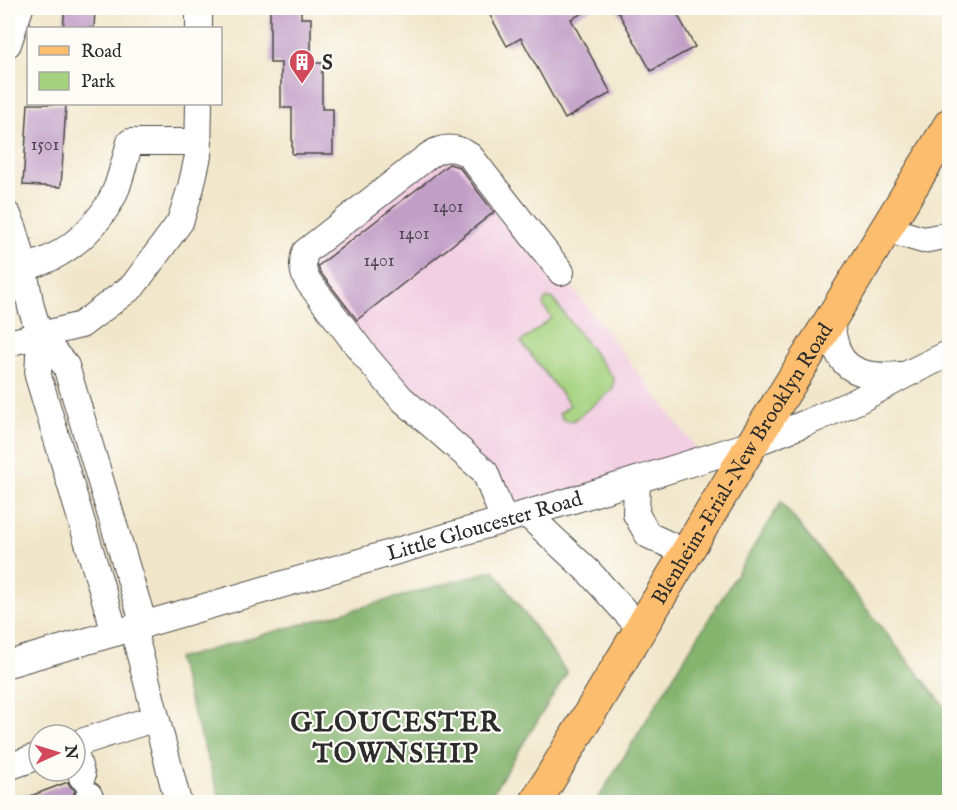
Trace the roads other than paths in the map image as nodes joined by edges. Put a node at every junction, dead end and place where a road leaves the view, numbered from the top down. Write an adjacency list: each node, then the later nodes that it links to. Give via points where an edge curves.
1 (20, 8): 4 (street)
2 (199, 8): 3 (street)
3 (199, 27)
4 (8, 44)
5 (199, 105): 7 (street)
6 (950, 124): 9 (main road, Blenheim-Erial-New Brooklyn Road)
7 (199, 142): 11 (street, via 130,142 117,188 102,216 60,253); 14 (street, via 180,222 133,286 81,325)
8 (8, 215): 11 (street, via 20,250)
9 (886, 229): 10 (street, via 923,240); 13 (main road, Blenheim-Erial-New Brooklyn Road)
10 (950, 235)
11 (16, 270): 14 (street)
12 (561, 272): 22 (street, via 470,156 450,148 428,156 305,252 303,260 308,282 366,357 401,398 485,472)
13 (831, 319): 17 (street, via 839,355 849,365 863,374); 18 (main road, Blenheim-Erial-New Brooklyn Road)
14 (40, 336): 15 (street); 20 (street, via 66,366); 21 (street, via 38,376)
15 (8, 343)
16 (950, 353): 17 (street, Little Gloucester Road)
17 (905, 375): 18 (street, Little Gloucester Road, via 857,401)
18 (752, 444): 19 (street, Little Gloucester Road); 23 (main road, Blenheim-Erial-New Brooklyn Road)
19 (637, 480): 22 (street, Little Gloucester Road); 23 (street, via 636,514 648,535)
20 (106, 499): 21 (street); 24 (street)
21 (78, 508): 24 (street)
22 (515, 517): 24 (street, Little Gloucester Road); 25 (street, via 589,572)
23 (687, 553): 25 (main road, Blenheim-Erial-New Brooklyn Road)
24 (131, 629): 26 (street, Little Gloucester Road); 27 (street)
25 (641, 629): 32 (main road, Blenheim-Erial-New Brooklyn Road)
26 (8, 664)
27 (156, 718): 28 (street); 31 (street)
28 (87, 740)
29 (27, 760): 30 (street)
30 (8, 767)
31 (178, 802)
32 (536, 802)

